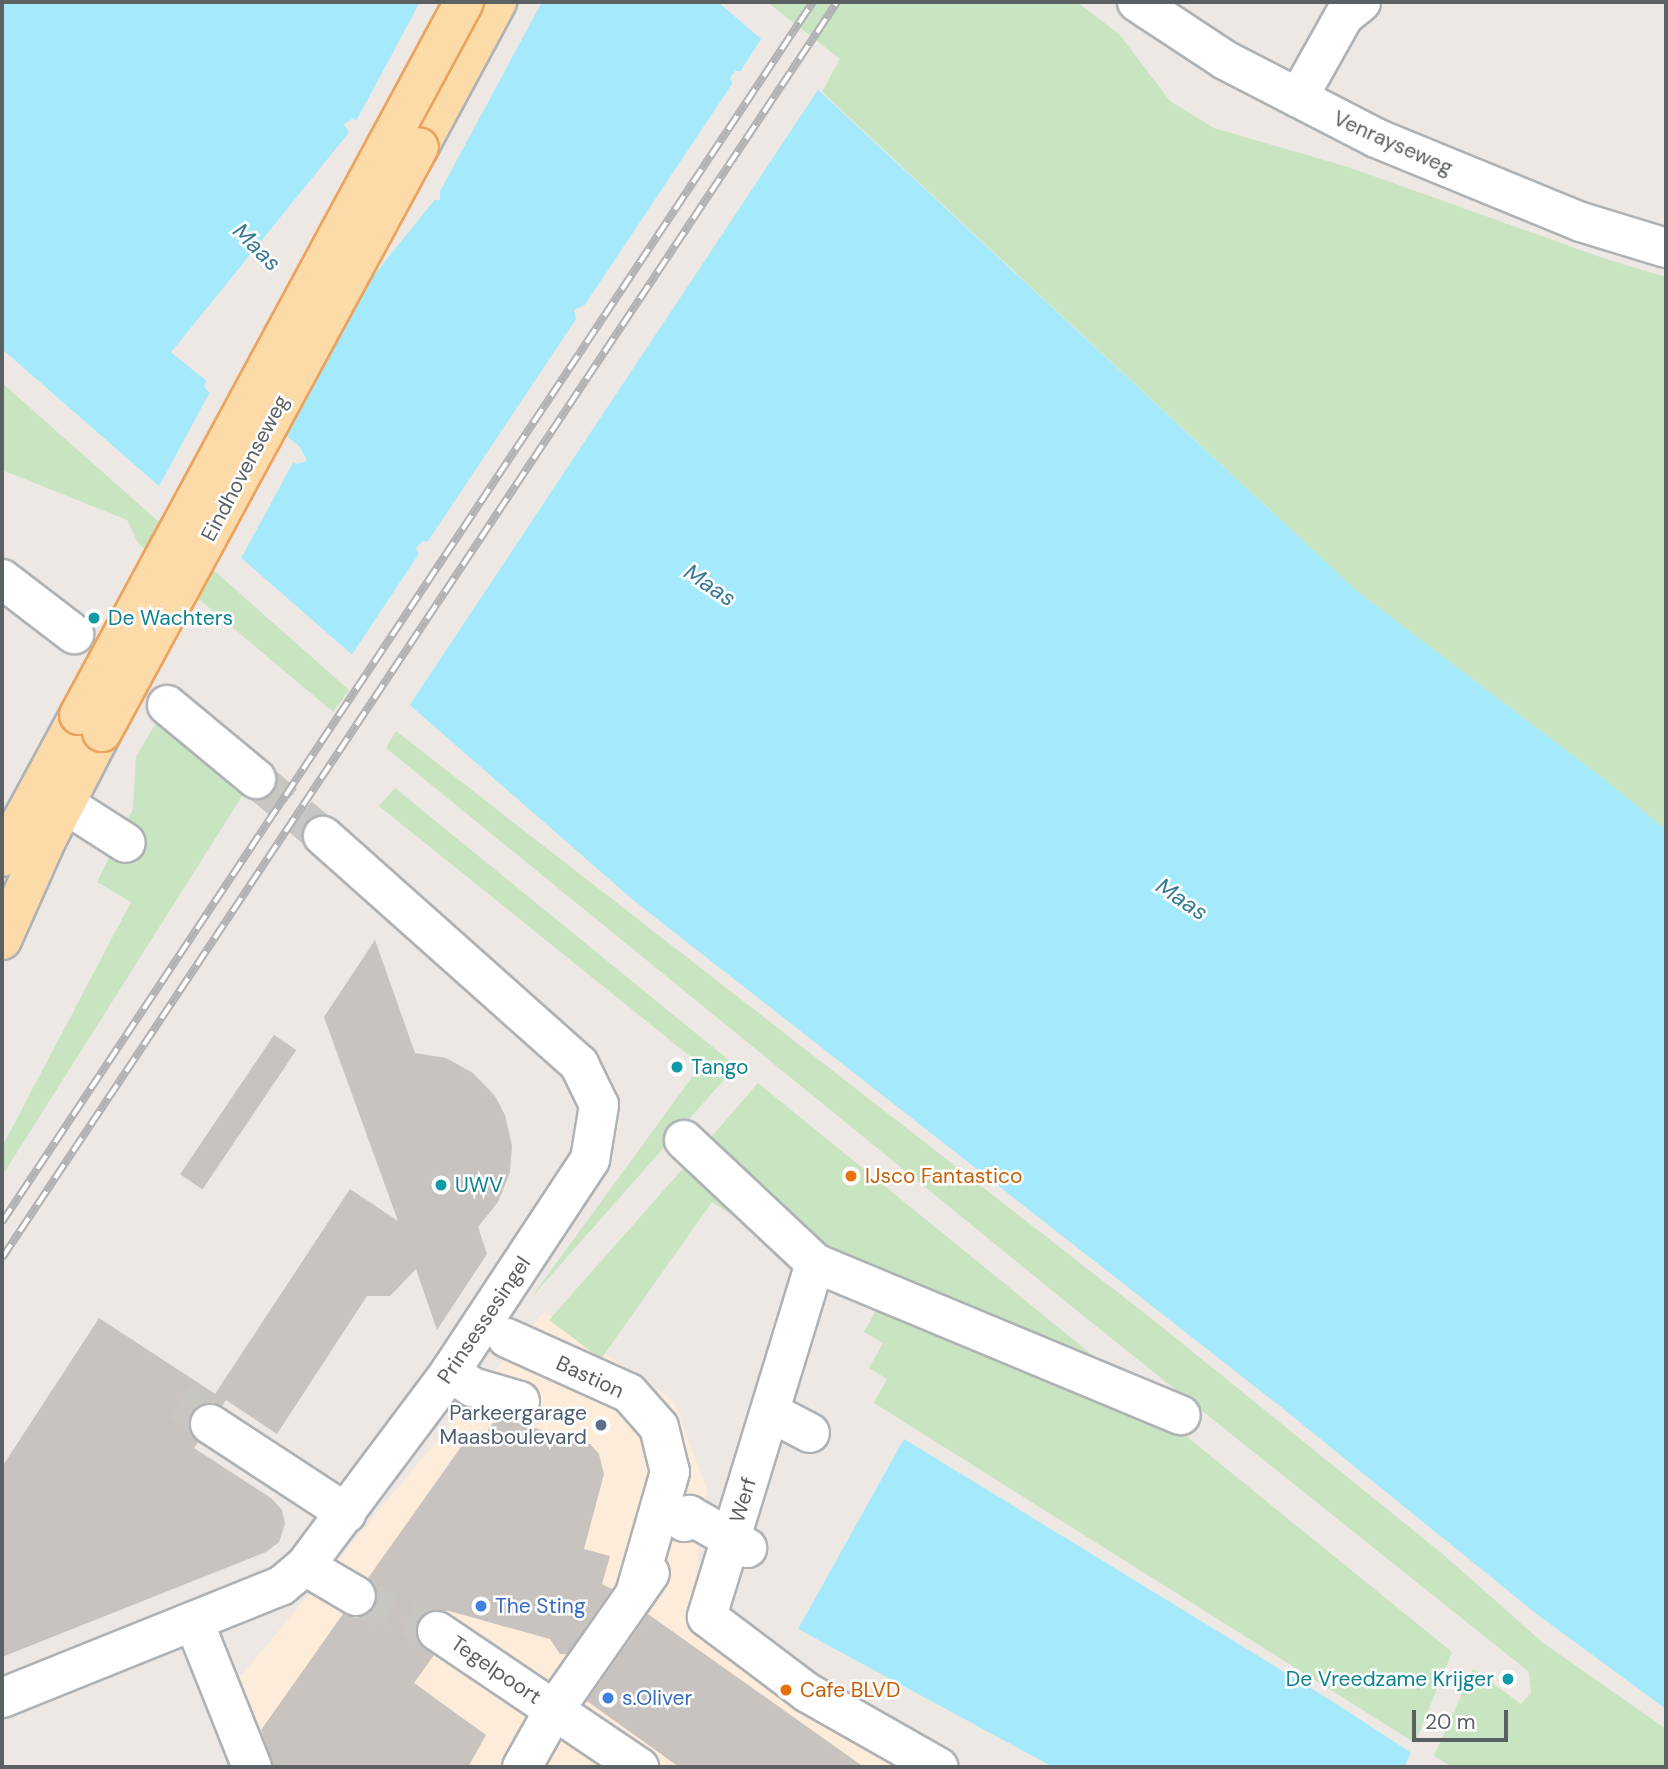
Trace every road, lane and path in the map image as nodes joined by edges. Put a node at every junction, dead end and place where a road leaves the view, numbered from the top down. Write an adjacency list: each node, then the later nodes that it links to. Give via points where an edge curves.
1 (464, 2): 10 (main road, Eindhovenseweg, bridge)
2 (497, 2): 10 (main road, Eindhovenseweg, bridge)
3 (1137, 2): 5 (street, Venrayseweg, via 1225,60)
4 (1361, 2): 5 (street, via 1343,16)
5 (1298, 98): 6 (street, Venrayseweg, via 1376,138 1558,213)
6 (1666, 248)
7 (7, 595): 8 (street)
8 (74, 634)
9 (167, 705): 11 (street)
10 (90, 723): 12 (main road, Eindhovenseweg); 15 (main road, Eindhovenseweg)
11 (256, 779)
12 (65, 804): 14 (street); 16 (main road, Eindhovenseweg)
13 (323, 836): 20 (street, Prinsessesingel, via 579,1064 599,1105 590,1160)
14 (126, 843)
15 (2, 857)
16 (2, 940)
17 (684, 1140): 18 (street)
18 (815, 1263): 22 (street, Werf); 23 (street)
19 (507, 1338): 31 (street, Bastion, via 629,1394 659,1427 670,1472)
20 (450, 1372): 21 (street, via 472,1387); 26 (street, Prinsessesingel)
21 (520, 1401)
22 (770, 1412): 25 (street); 28 (street, Werf)
23 (1181, 1415)
24 (210, 1424): 26 (street)
25 (810, 1433)
26 (346, 1513): 30 (street, Prinsessesingel)
27 (684, 1522): 28 (street, via 689,1515)
28 (739, 1544): 35 (street, Werf, via 707,1616 757,1655)
29 (663, 1556): 31 (street, Bastion)
30 (305, 1566): 32 (street); 33 (street, Prinsessesingel, via 281,1586)
31 (629, 1587): 38 (street, Bastion)
32 (356, 1596)
33 (194, 1622): 36 (street, Prinsessesingel); 41 (street)
34 (437, 1631): 38 (street, Tegelpoort)
35 (814, 1681): 39 (street, Werf); 40 (street, Werf)
36 (2, 1698)
37 (885, 1706): 40 (street, Werf)
38 (554, 1710): 42 (street, Bastion); 43 (street, Tegelpoort)
39 (862, 1753)
40 (934, 1765)
41 (252, 1767)
42 (522, 1767)
43 (639, 1767)

